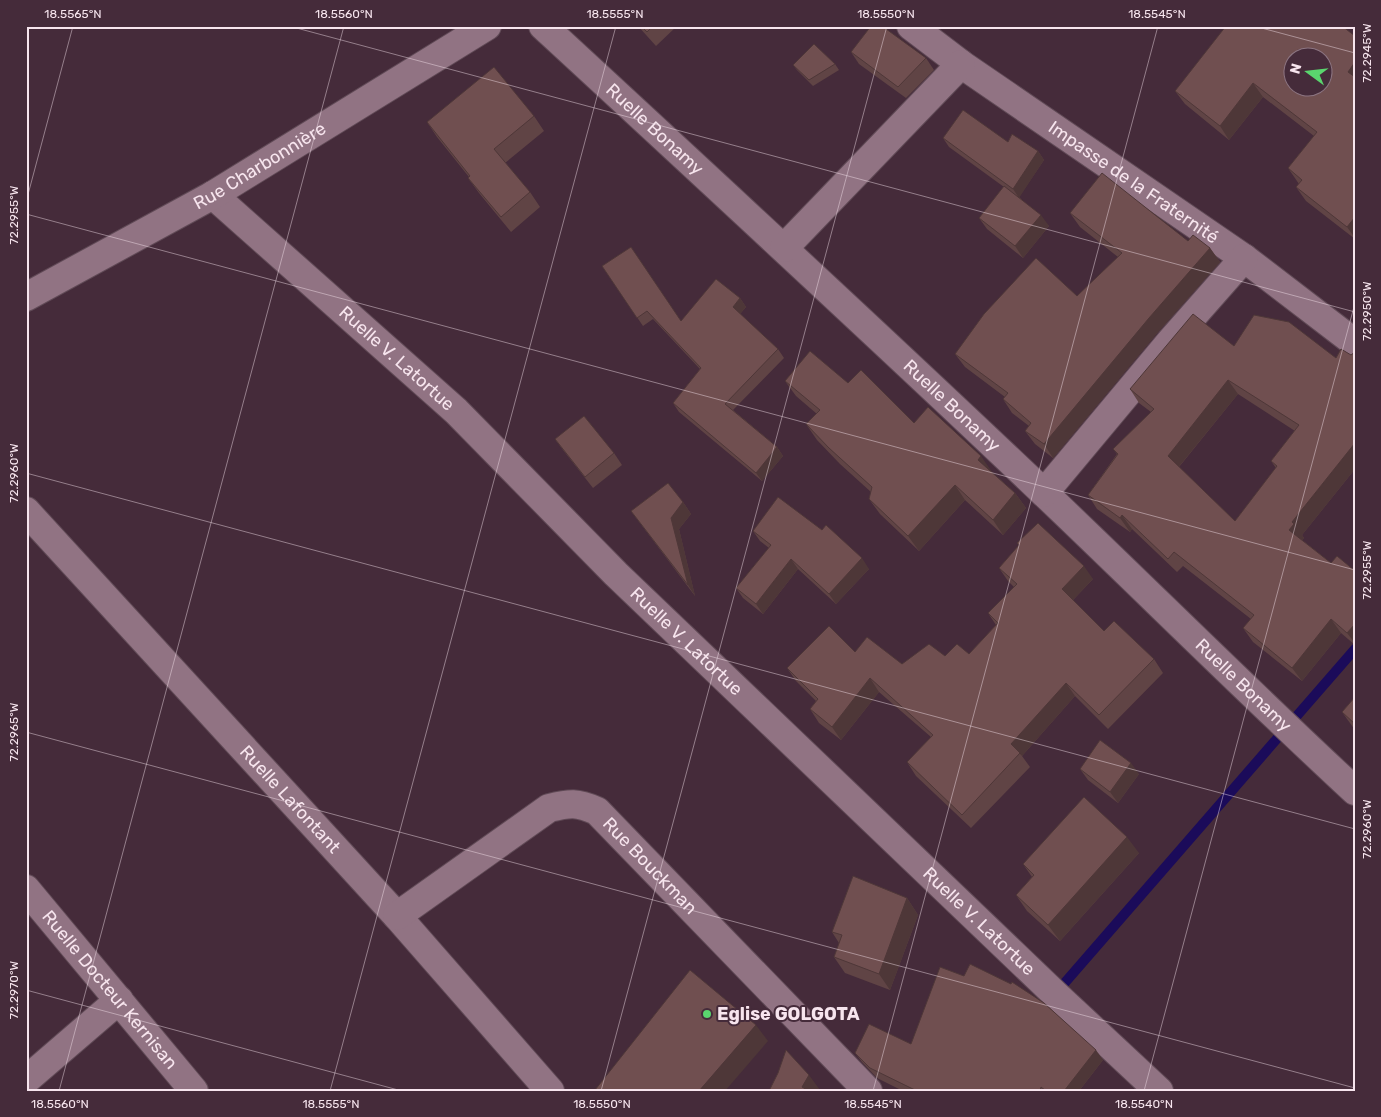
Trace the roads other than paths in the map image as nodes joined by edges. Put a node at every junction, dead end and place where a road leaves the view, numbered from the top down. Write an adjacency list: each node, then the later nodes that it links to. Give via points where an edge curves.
1 (487, 26): 5 (street, Rue Charbonnière)
2 (543, 26): 6 (street, Ruelle Bonamy)
3 (911, 26): 4 (street, Impasse de la Fraternité)
4 (961, 64): 6 (street); 7 (street, Impasse de la Fraternité)
5 (214, 195): 8 (street, Rue Charbonnière); 20 (street, Ruelle V. Latortue, via 456,411 616,574)
6 (784, 248): 10 (street, Ruelle Bonamy)
7 (1244, 258): 9 (street, Impasse de la Fraternité); 10 (street)
8 (26, 297)
9 (1355, 343)
10 (1044, 493): 12 (street, Ruelle Bonamy)
11 (26, 511): 14 (street, Ruelle Lafontant)
12 (1355, 790)
13 (26, 889): 15 (street, Ruelle Docteur Kernisan)
14 (397, 916): 18 (street, Ruelle Lafontant); 19 (street, Rue Bouckman, via 548,808 582,804 597,811)
15 (119, 1000): 16 (street); 17 (street, Ruelle Docteur Kernisan)
16 (26, 1080)
17 (194, 1091)
18 (550, 1091)
19 (868, 1091)
20 (1159, 1091)

